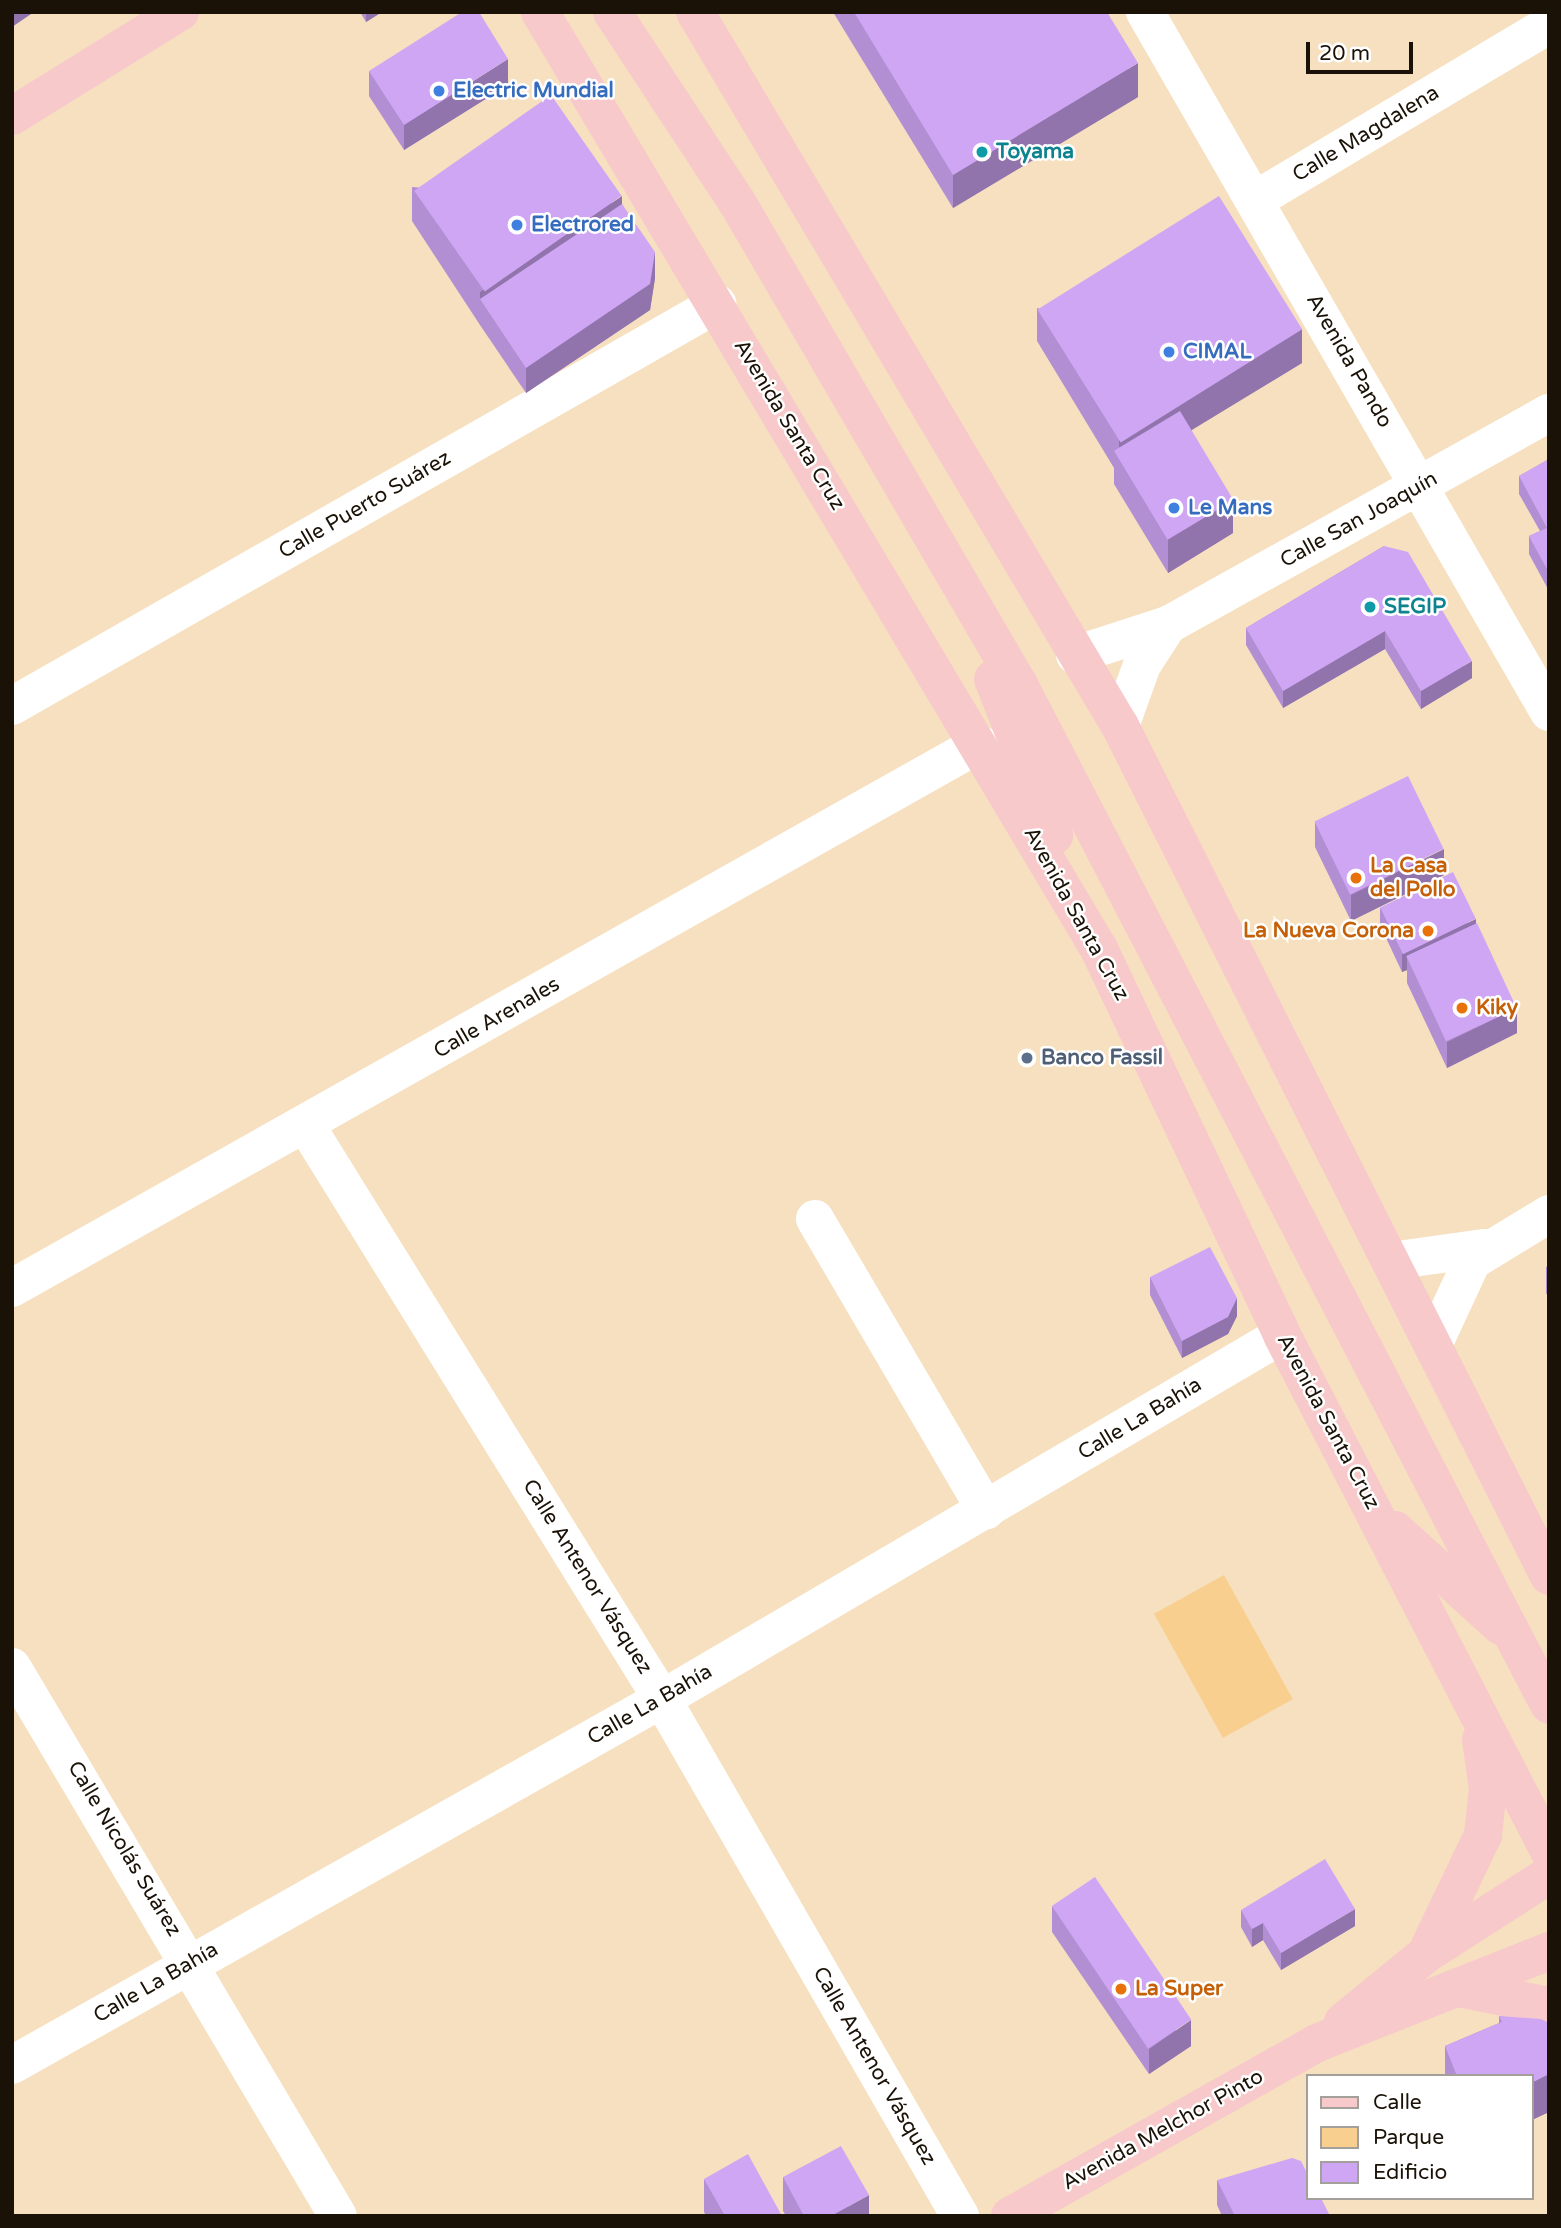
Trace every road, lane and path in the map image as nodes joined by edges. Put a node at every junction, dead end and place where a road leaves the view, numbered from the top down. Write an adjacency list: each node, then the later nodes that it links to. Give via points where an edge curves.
1 (180, 12): 7 (main road)
2 (540, 12): 9 (main road, Avenida Santa Cruz)
3 (612, 12): 12 (main road, via 737,202)
4 (695, 12): 14 (main road)
5 (1145, 12): 8 (street, Avenida Pando)
6 (1549, 25): 8 (street, Calle Magdalena)
7 (12, 116)
8 (1255, 200): 11 (street, Avenida Pando)
9 (717, 304): 15 (street, Calle Puerto Suárez); 18 (main road, Avenida Santa Cruz)
10 (1549, 413): 11 (street, Calle San Joaquín)
11 (1421, 486): 13 (street, Calle San Joaquín); 16 (street, Avenida Pando)
12 (956, 586): 19 (main road); 32 (main road, via 1019,685 1121,873)
13 (1168, 625): 14 (street, Calle San Joaquín); 17 (street, Calle San Joaquín, via 1142,665)
14 (1075, 655): 17 (main road)
15 (12, 706)
16 (1549, 712)
17 (1120, 726): 24 (main road)
18 (979, 744): 19 (main road, Avenida Santa Cruz); 20 (street, Calle Arenales)
19 (1099, 949): 26 (main road, Avenida Santa Cruz)
20 (307, 1126): 25 (street, Calle Arenales); 35 (street, Calle Antenor Vásquez)
21 (1549, 1213): 23 (street)
22 (815, 1219): 28 (street)
23 (1485, 1248): 24 (street); 27 (street, via 1456,1284)
24 (1391, 1261): 27 (main road)
25 (12, 1288)
26 (1282, 1335): 28 (street, Calle La Bahía); 29 (main road, Avenida Santa Cruz)
27 (1434, 1343): 30 (main road)
28 (986, 1510): 35 (street, Calle La Bahía)
29 (1376, 1512): 32 (main road); 34 (main road, Avenida Santa Cruz)
30 (1538, 1546): 31 (main road)
31 (1549, 1576)
32 (1516, 1639): 36 (main road)
33 (12, 1667): 41 (street, Calle Nicolás Suárez)
34 (1462, 1677): 37 (main road, Avenida Santa Cruz); 40 (main road, via 1480,1730 1488,1789 1483,1835)
35 (662, 1699): 41 (street, Calle La Bahía); 47 (street, Calle Antenor Vásquez)
36 (1549, 1705)
37 (1549, 1851)
38 (1549, 1875): 40 (main road, Avenida Melchor Pinto)
39 (1549, 1951): 42 (main road, Avenida Melchor Pinto)
40 (1426, 1954): 44 (main road, Avenida Melchor Pinto)
41 (192, 1961): 45 (street, Calle La Bahía); 46 (street, Calle Nicolás Suárez)
42 (1459, 1988): 43 (main road); 44 (main road, Avenida Melchor Pinto)
43 (1549, 2006)
44 (1317, 2043): 48 (main road, Avenida Melchor Pinto)
45 (12, 2065)
46 (338, 2216)
47 (960, 2216)
48 (1010, 2216)

